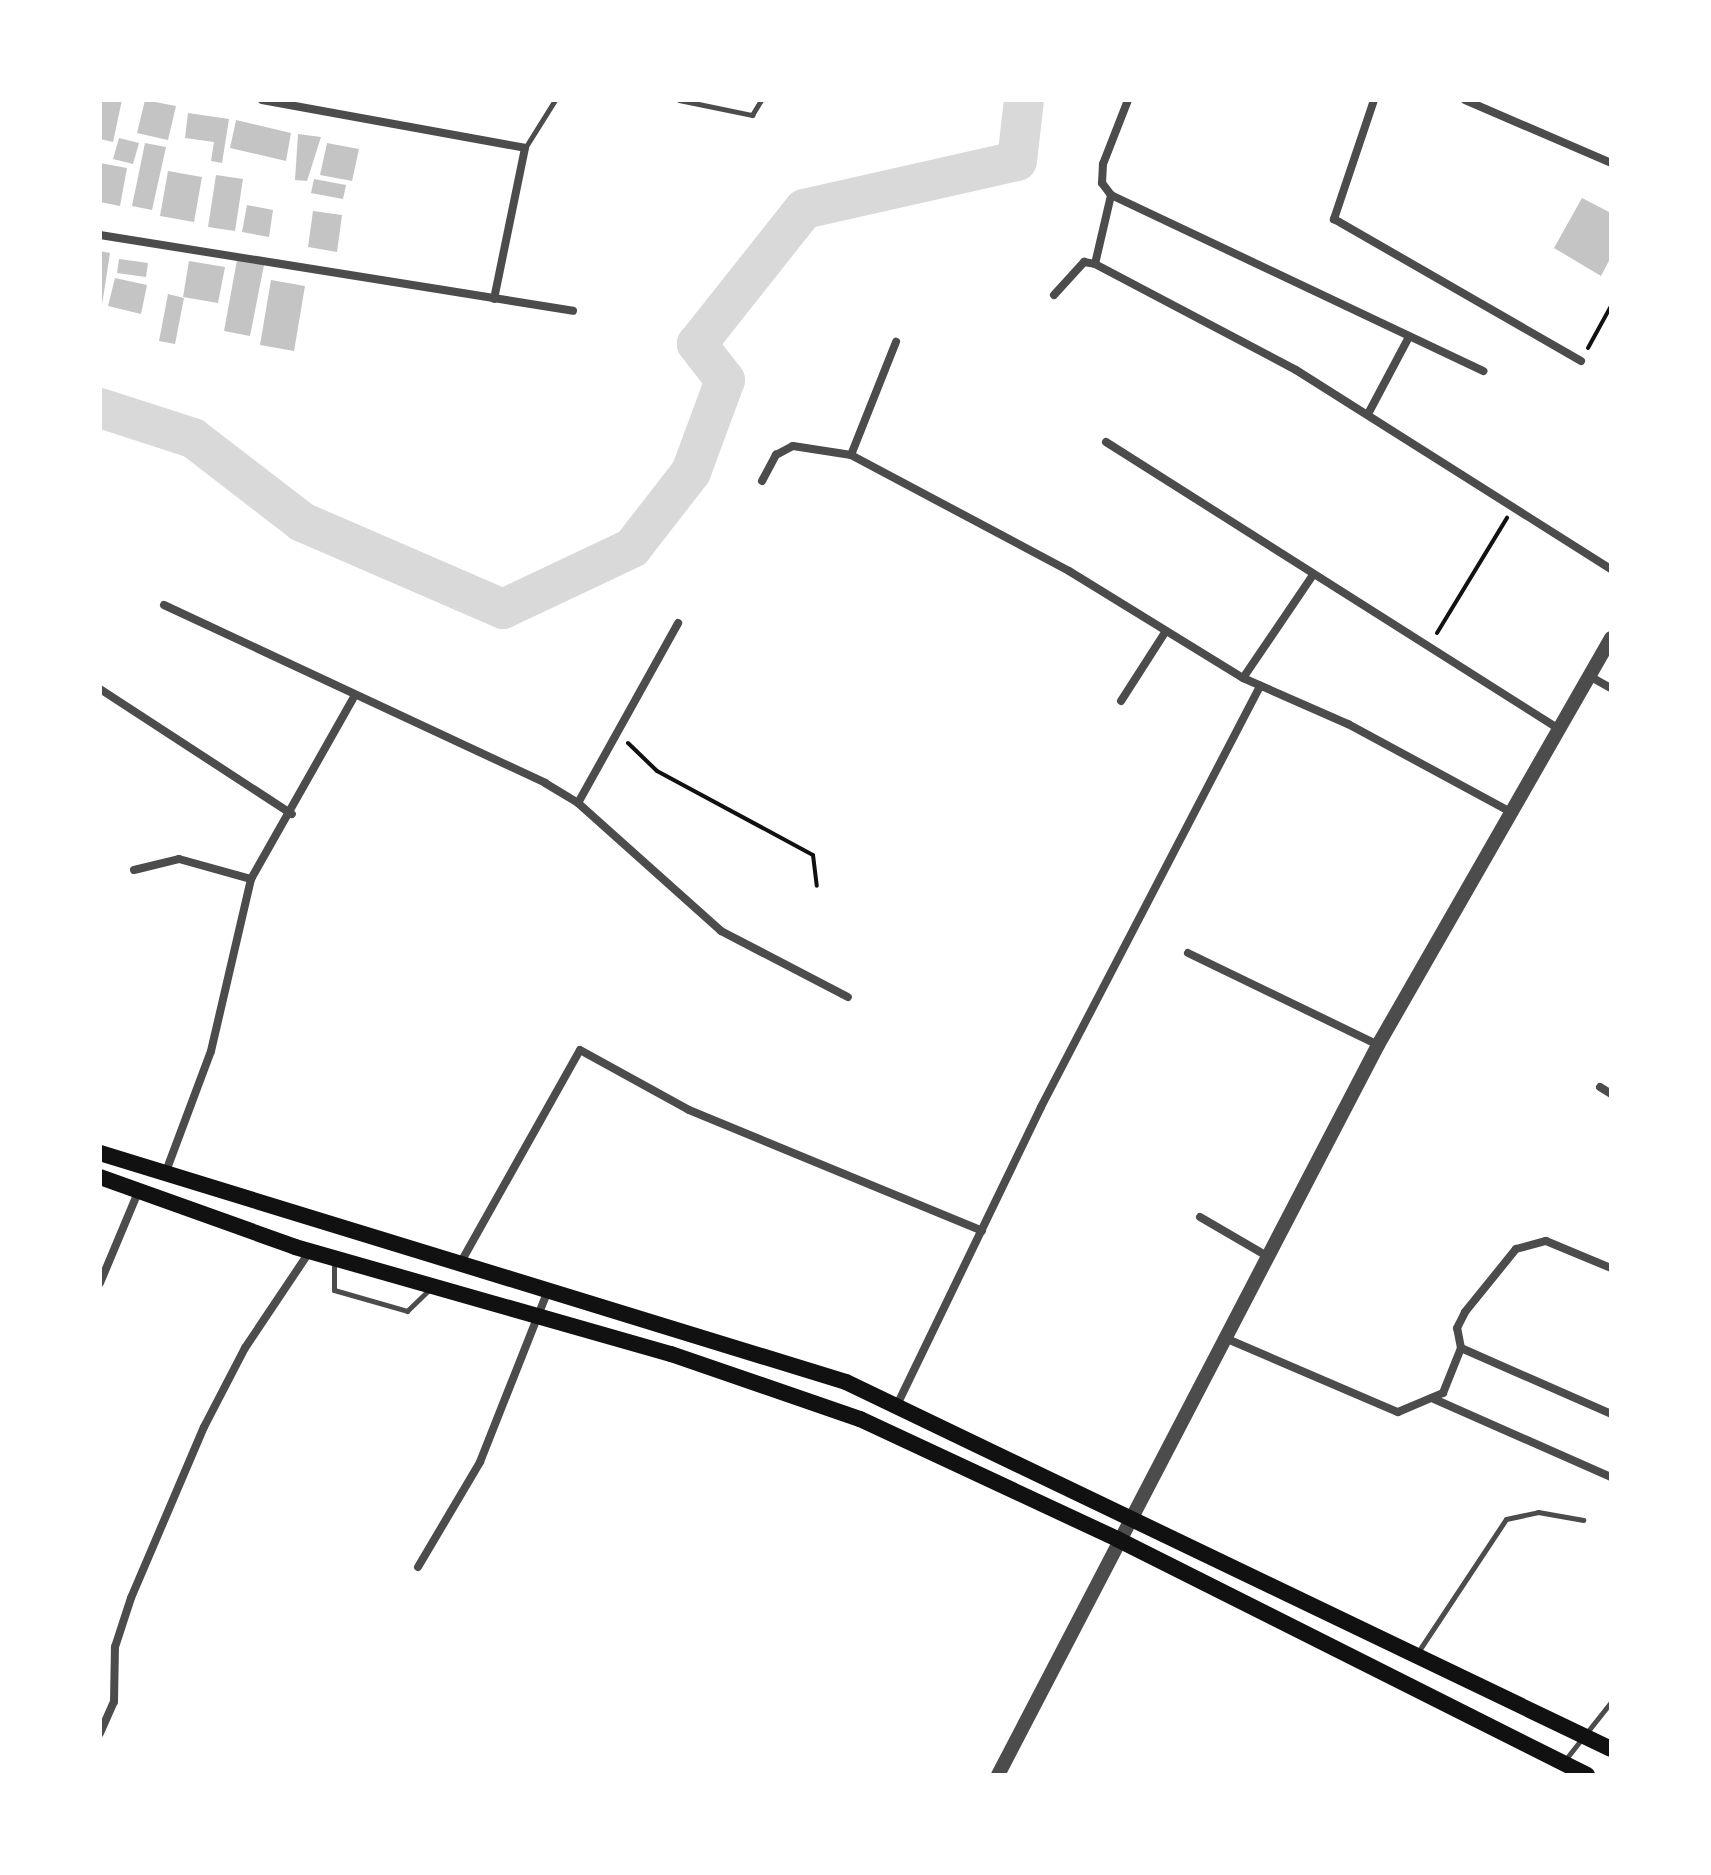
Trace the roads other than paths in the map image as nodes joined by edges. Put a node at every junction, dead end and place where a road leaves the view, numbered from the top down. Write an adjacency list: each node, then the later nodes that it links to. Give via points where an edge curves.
1 (262, 100): 8 (street)
2 (555, 100): 8 (lane)
3 (679, 100): 4 (lane, via 752,115)
4 (761, 100)
5 (1128, 100): 10 (street, via 1103,164 1102,183)
6 (1374, 100): 18 (street, via 1334,219)
7 (1465, 100): 9 (street)
8 (525, 148): 14 (street)
9 (1611, 163)
10 (1111, 195): 12 (street); 16 (street)
11 (100, 235): 14 (street)
12 (1095, 264): 13 (street, via 1084,262); 20 (street)
13 (1054, 295)
14 (494, 299): 15 (street)
15 (573, 311)
16 (1409, 337): 19 (street); 20 (street)
17 (896, 342): 22 (street)
18 (1581, 361)
19 (1483, 371)
20 (1368, 414): 24 (street)
21 (1106, 442): 25 (street)
22 (851, 455): 23 (street, via 793,446 776,455); 28 (street)
23 (762, 481)
24 (1611, 569)
25 (1313, 575): 31 (street); 37 (street)
26 (164, 605): 35 (street)
27 (678, 623): 38 (street)
28 (1166, 631): 31 (street); 36 (street)
29 (1611, 638): 30 (street)
30 (1591, 677): 33 (street); 37 (street)
31 (1243, 678): 32 (street)
32 (1260, 686): 39 (street); 53 (street)
33 (1611, 688)
34 (100, 689): 40 (street)
35 (353, 699): 38 (street, via 496,756); 40 (street)
36 (1121, 701)
37 (1559, 729): 39 (street)
38 (578, 803): 44 (street, via 721,931)
39 (1511, 812): 45 (street)
40 (292, 814): 42 (street)
41 (134, 870): 42 (street, via 179,859)
42 (251, 879): 49 (street, via 211,1051)
43 (1188, 953): 45 (street)
44 (848, 997)
45 (1378, 1045): 55 (street)
46 (1600, 1087): 47 (street)
47 (1611, 1094)
48 (100, 1153): 49 (main road)
49 (165, 1176): 57 (main road)
50 (100, 1177): 51 (main road)
51 (138, 1192): 54 (main road); 59 (street)
52 (1200, 1217): 55 (street)
53 (982, 1231): 57 (street, via 689,1110 580,1050); 66 (street)
54 (310, 1251): 56 (main road); 75 (street, via 245,1348 204,1427 131,1598)
55 (1267, 1256): 63 (street)
56 (334, 1258): 60 (main road); 60 (lane, via 334,1290 379,1303 412,1311)
57 (461, 1262): 61 (main road)
58 (1611, 1268): 64 (street, via 1546,1241 1516,1249 1465,1312 1457,1328)
59 (100, 1283)
60 (431, 1286): 62 (main road)
61 (548, 1289): 62 (street); 66 (main road)
62 (539, 1317): 71 (main road, via 860,1419); 72 (street, via 480,1462)
63 (1225, 1338): 65 (street, via 1398,1412); 69 (street)
64 (1461, 1348): 65 (street); 67 (street)
65 (1434, 1399): 68 (street)
66 (897, 1405): 69 (main road)
67 (1611, 1414)
68 (1611, 1477)
69 (1129, 1516): 71 (street); 73 (main road)
70 (1583, 1520): 73 (lane, via 1538,1512 1506,1519)
71 (1117, 1539): 80 (main road); 81 (street)
72 (418, 1567)
73 (1418, 1653): 78 (main road)
74 (100, 1661): 75 (street)
75 (112, 1666): 77 (street, via 114,1702)
76 (1611, 1702): 78 (lane)
77 (100, 1733)
78 (1580, 1733): 79 (main road); 80 (lane)
79 (1611, 1749)
80 (1564, 1763): 82 (main road)
81 (998, 1775)
82 (1587, 1775)

